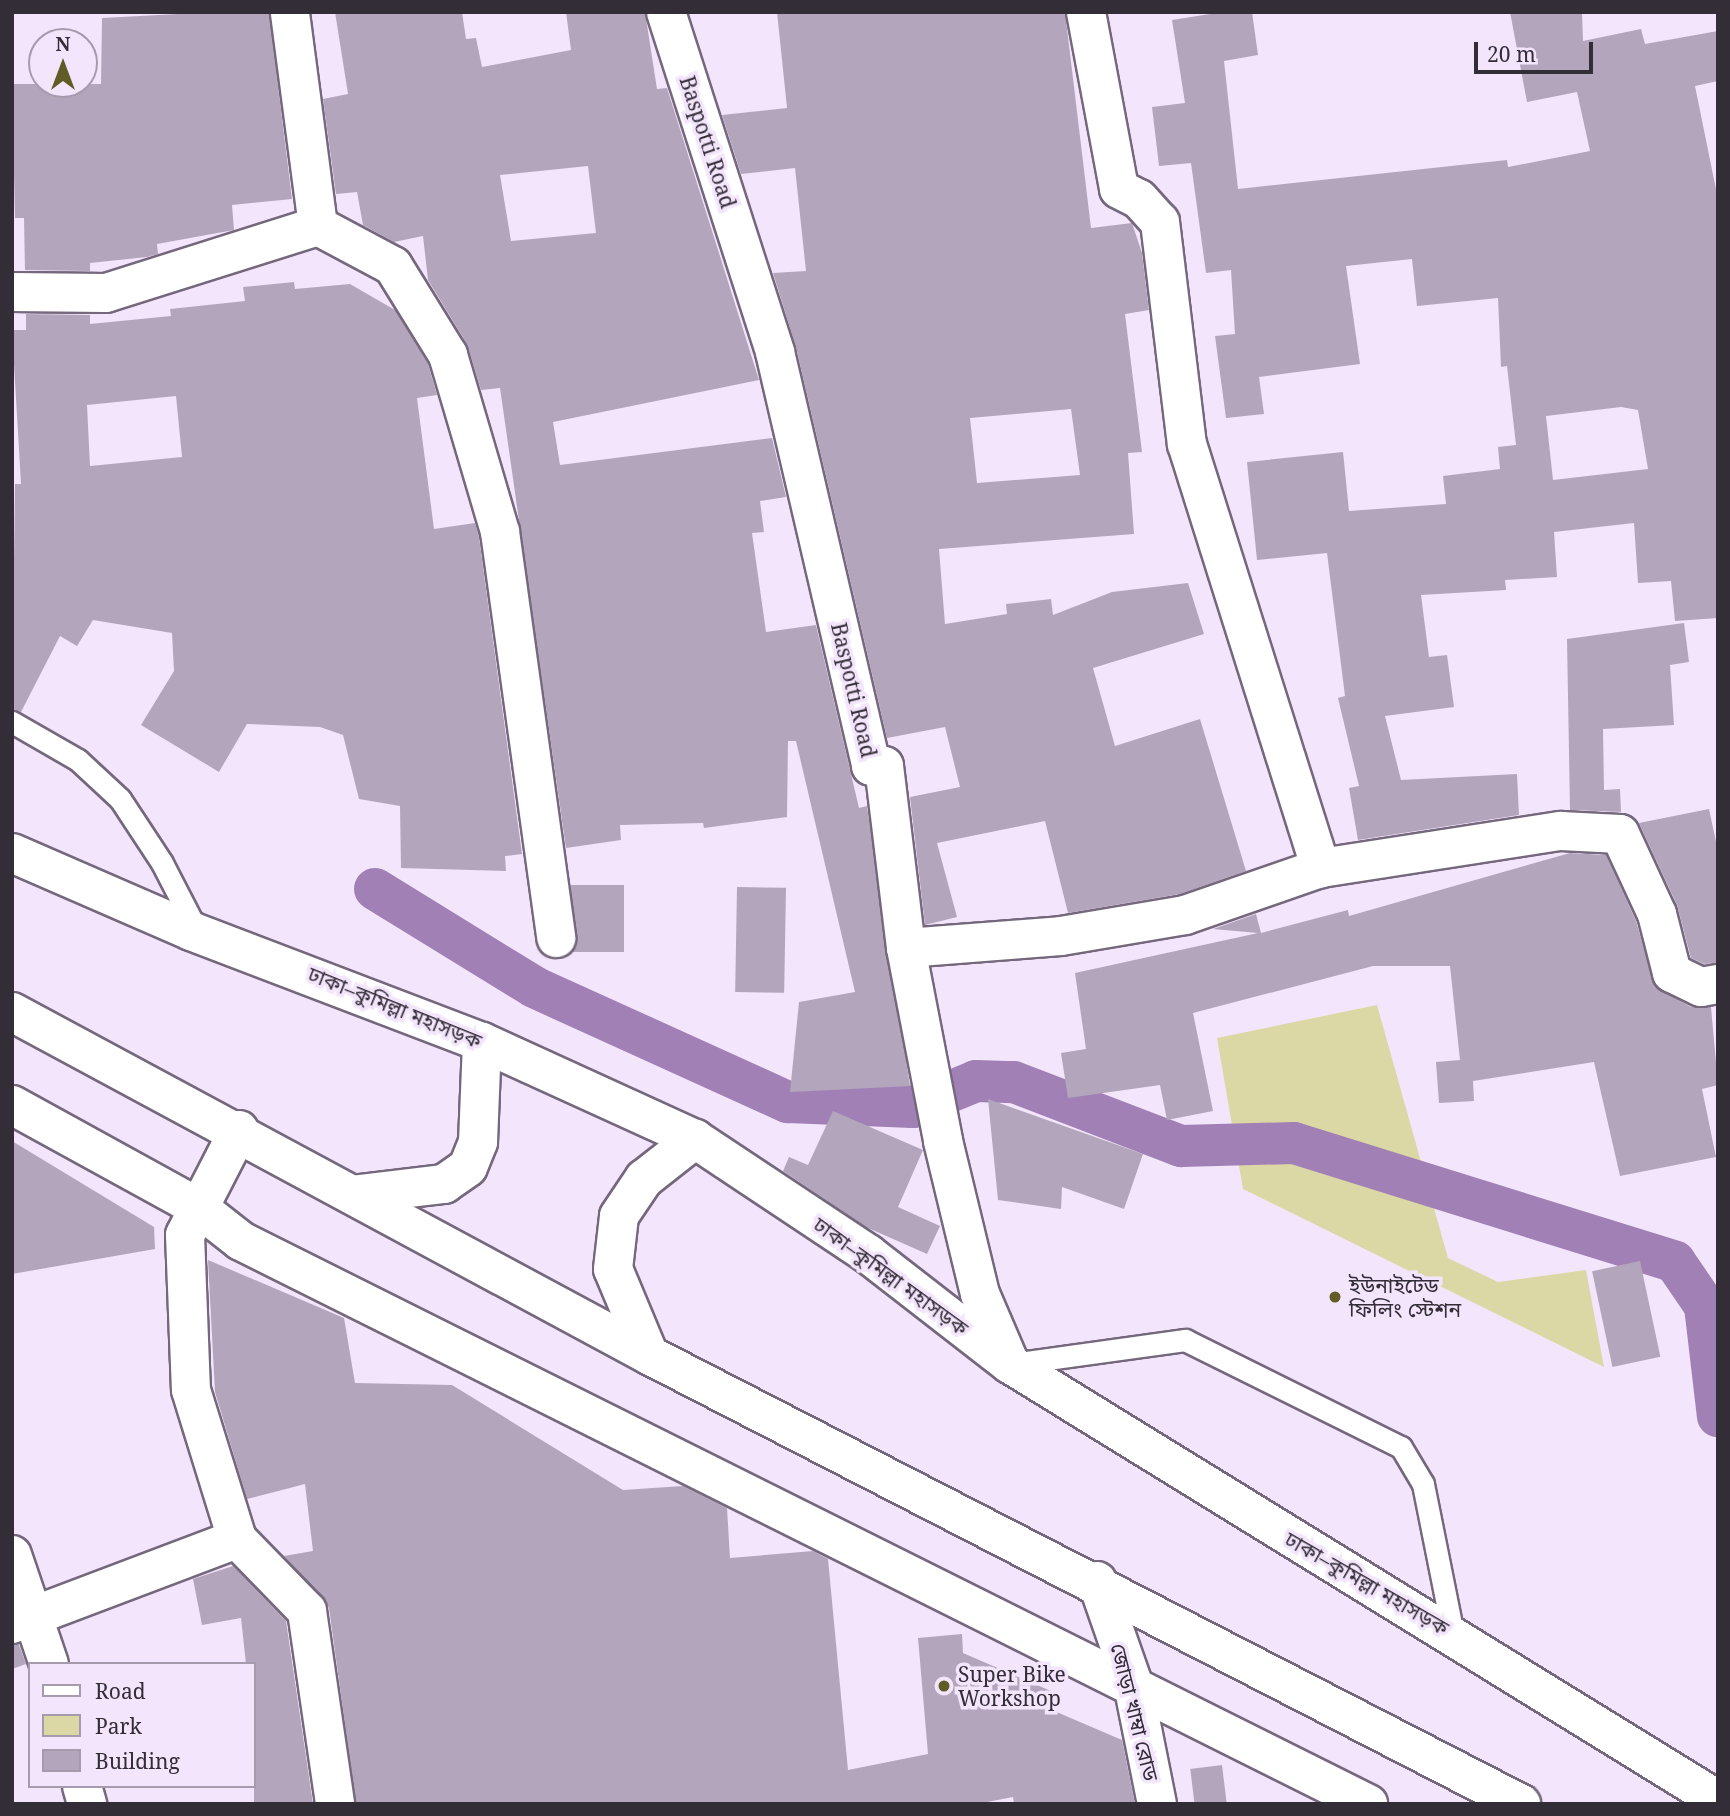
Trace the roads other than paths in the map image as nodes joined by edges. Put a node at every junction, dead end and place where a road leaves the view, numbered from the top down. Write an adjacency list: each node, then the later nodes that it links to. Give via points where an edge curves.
1 (290, 12): 4 (main road)
2 (667, 12): 11 (main road, Baspotti Road, via 775,352 871,766 884,766)
3 (1086, 12): 8 (main road, via 1119,189 1139,199 1160,222 1187,444)
4 (318, 226): 5 (main road, via 106,293); 10 (main road, via 393,266 448,355 500,531)
5 (12, 292)
6 (12, 723): 9 (lane, via 78,760 120,799 162,863 192,921)
7 (12, 853): 9 (main road, ঢাকা–কুমিল্লা মহাসড়ক)
8 (1321, 868): 11 (main road, via 1185,915 1061,936); 12 (main road, via 1561,831 1620,834 1657,914 1672,973 1701,987)
9 (191, 931): 14 (main road, ঢাকা–কুমিল্লা মহাসড়ক)
10 (556, 938)
11 (906, 948): 21 (main road, Baspotti Road, via 943,1141 979,1294)
12 (1718, 984)
13 (12, 1012): 16 (main road)
14 (482, 1042): 17 (main road, ঢাকা–কুমিল্লা মহাসড়ক); 18 (main road, via 478,1142 468,1167 444,1184)
15 (12, 1105): 19 (main road)
16 (239, 1130): 18 (main road); 19 (main road)
17 (695, 1139): 20 (main road, via 644,1179 619,1216 613,1269); 21 (main road, ঢাকা–কুমিল্লা মহাসড়ক, via 868,1254)
18 (359, 1194): 20 (main road)
19 (199, 1208): 22 (main road, via 185,1235 191,1390); 28 (main road, via 241,1241)
20 (649, 1354): 24 (main road)
21 (1010, 1364): 26 (main road, ঢাকা–কুমিল্লা মহাসড়ক); 26 (lane, via 1185,1340 1401,1447 1423,1484)
22 (237, 1539): 25 (main road); 30 (main road, via 307,1611)
23 (12, 1555): 25 (main road)
24 (1097, 1581): 28 (main road, জোড়া খাম্বা রোড); 33 (main road)
25 (25, 1620): 27 (main road)
26 (1453, 1634): 29 (main road, ঢাকা–কুমিল্লা মহাসড়ক)
27 (48, 1662)
28 (1133, 1684): 31 (main road, জোড়া খাম্বা রোড); 32 (main road)
29 (1718, 1800)
30 (335, 1804)
31 (1157, 1804)
32 (1368, 1804)
33 (1521, 1804)

